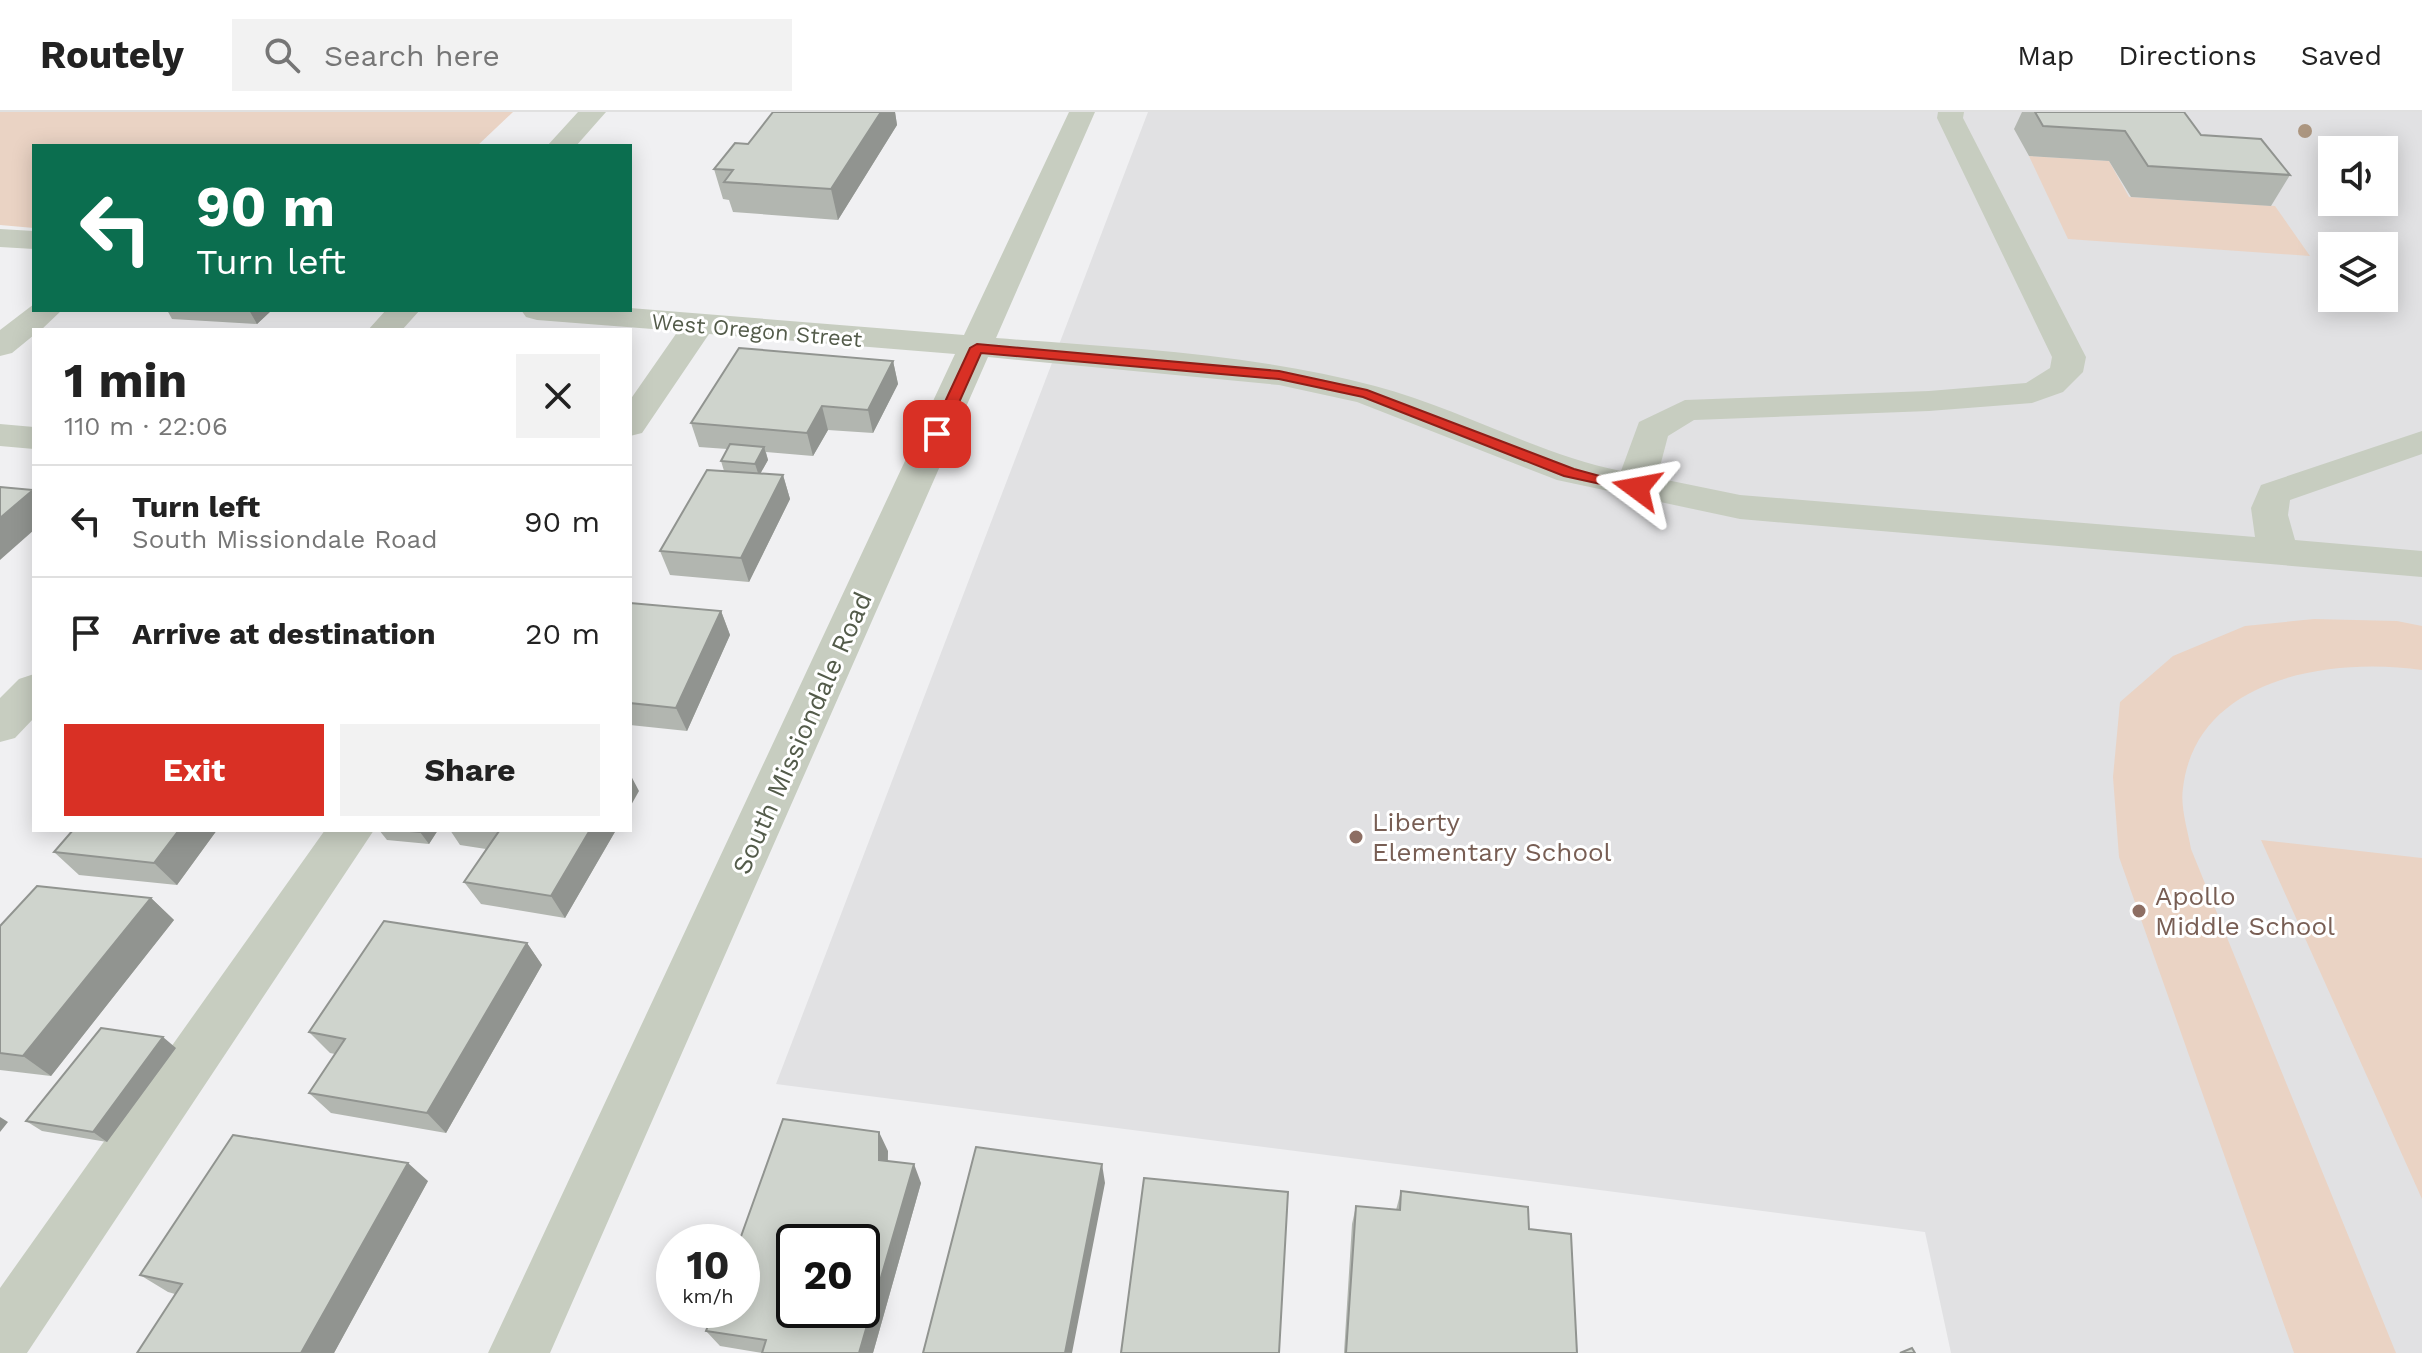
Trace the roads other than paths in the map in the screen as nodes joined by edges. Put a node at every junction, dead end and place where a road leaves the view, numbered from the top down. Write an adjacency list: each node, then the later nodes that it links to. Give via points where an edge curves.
1 (593, 112): 4 (street)
2 (1082, 112): 13 (street, South Missiondale Road)
3 (1951, 112): 18 (street, via 2069,357 2066,372 2032,393 1685,410 1652,430)
4 (563, 144)
5 (0, 238): 6 (street)
6 (32, 240)
7 (43, 312): 12 (street)
8 (402, 312): 11 (street)
9 (559, 312): 10 (street, West Oregon Street)
10 (699, 325): 13 (street, West Oregon Street); 14 (street)
11 (386, 328)
12 (0, 346)
13 (977, 348): 18 (street, West Oregon Street, via 1279,375 1367,394 1570,472); 25 (street, South Missiondale Road)
14 (632, 422)
15 (0, 435): 16 (street)
16 (32, 438)
17 (2422, 442): 19 (street, via 2274,493 2269,523)
18 (1637, 488): 19 (street, West Oregon Street, via 1740,507)
19 (2280, 551): 20 (street, West Oregon Street)
20 (2422, 564)
21 (32, 692): 22 (street)
22 (0, 726)
23 (350, 832): 24 (street)
24 (0, 1340)
25 (519, 1353)

